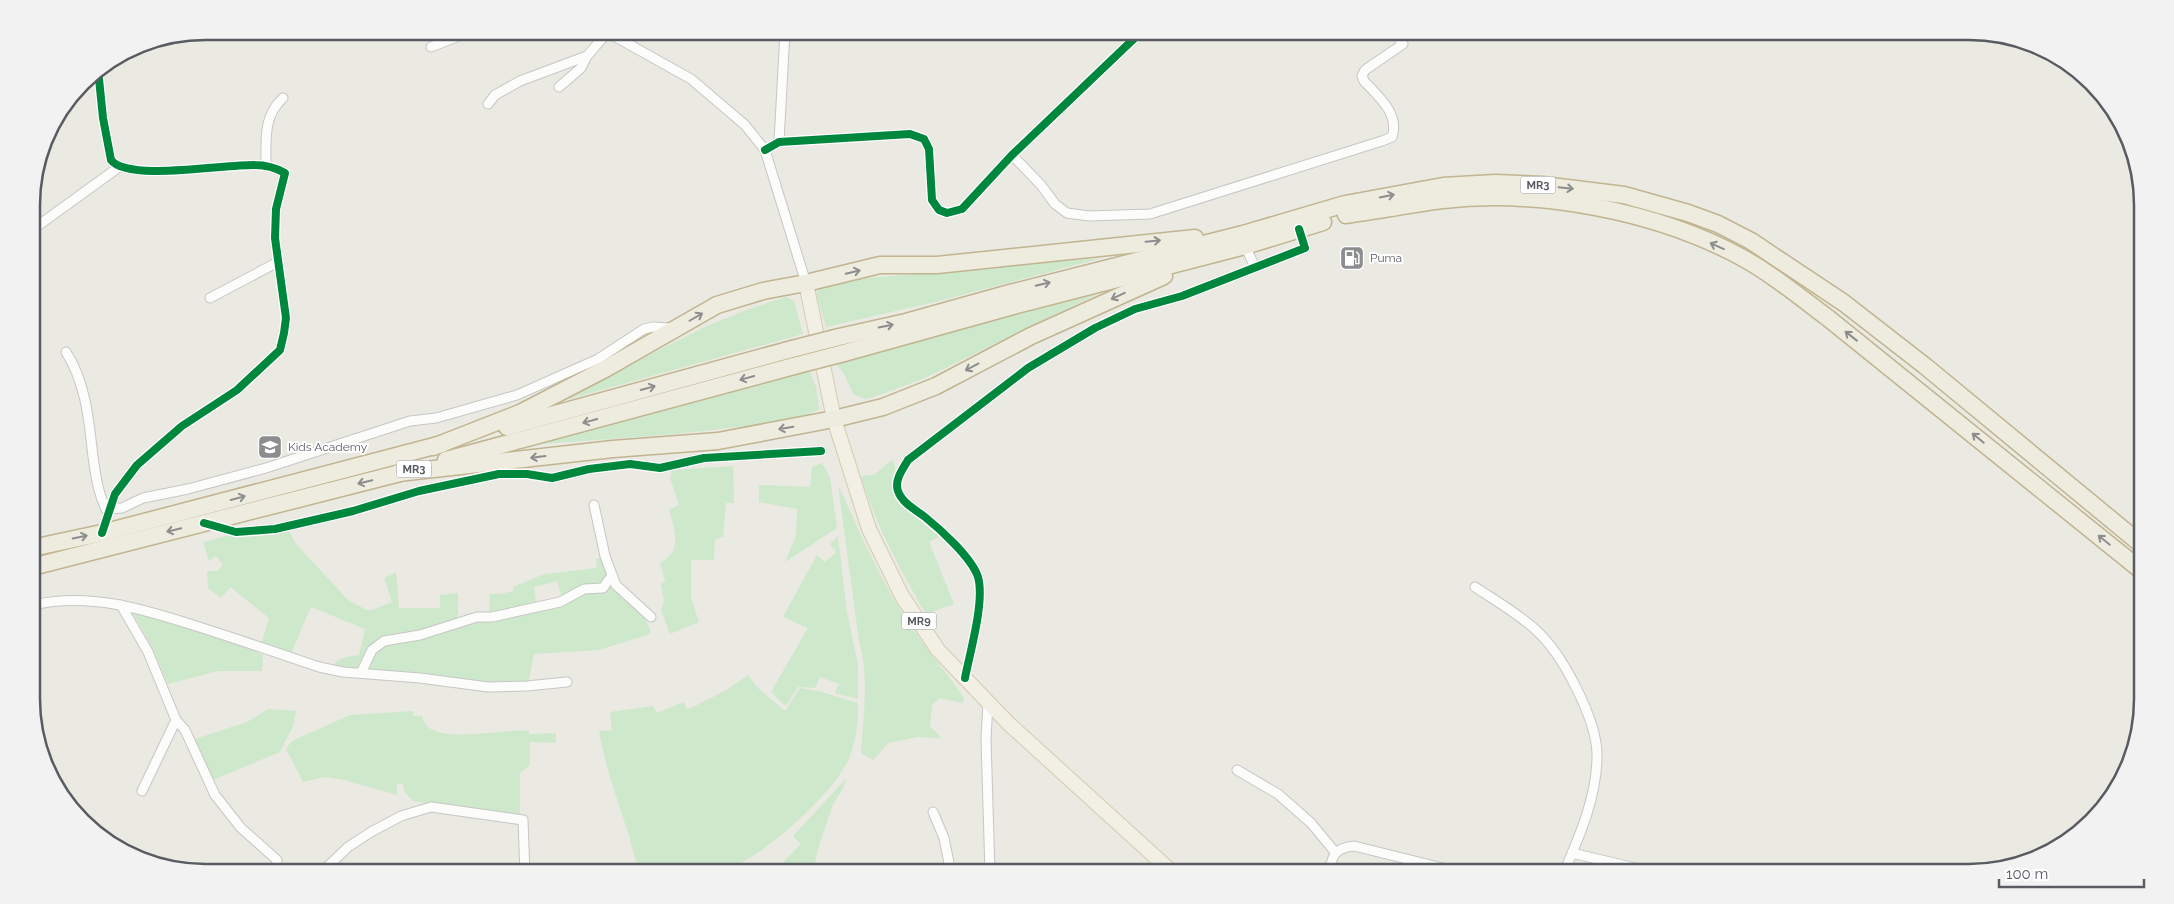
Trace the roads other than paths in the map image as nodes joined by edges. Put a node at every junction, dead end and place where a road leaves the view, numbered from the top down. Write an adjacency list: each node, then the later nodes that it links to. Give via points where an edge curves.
1 (449, 40): 7 (street)
2 (600, 40): 8 (street)
3 (621, 40): 14 (street, via 692,79 745,124)
4 (784, 40): 13 (street)
5 (1133, 40): 15 (street)
6 (1400, 40): 15 (street, via 1403,44 1365,70 1362,76 1388,106 1394,131 1392,137 1150,214 1090,216 1067,213 1055,204)
7 (431, 47)
8 (588, 56): 10 (street, via 581,68); 12 (street, via 504,89)
9 (99, 78): 17 (street, via 111,160)
10 (559, 87)
11 (284, 98): 16 (street, via 273,108 269,119)
12 (488, 104)
13 (778, 142): 14 (street); 15 (street, via 910,134 924,139 929,149 932,200 947,213 962,209)
14 (765, 150): 23 (street)
15 (1012, 155)
16 (266, 166): 17 (street, via 174,171); 21 (street, via 285,173 276,208)
17 (119, 167): 18 (street)
18 (40, 224)
19 (1299, 230): 20 (highway, MR3); 22 (street, via 1305,248); 38 (highway, MR3, one-way to 19, via 1908,381 1786,287 1741,257 1680,230 1584,205 1493,198 1444,200 1348,215)
20 (1244, 240): 22 (street); 23 (highway, one-way to 20, via 880,265 946,264 1028,257 1124,244); 27 (highway, one-way to 27, via 1032,336 936,386 883,407); 28 (highway, MR3, one-way to 20, bridge, via 839,336); 30 (highway, MR3, one-way to 30, bridge, via 844,353); 35 (highway, MR3, one-way to 35, via 1345,204 1443,186 1495,183 1587,190 1624,195 1688,213 1751,241 1844,303)
21 (278, 262): 24 (street); 32 (street, via 286,318 280,350 237,390 182,426 137,465 115,494)
22 (1255, 267): 45 (street, via 1095,328 1028,368 908,460 897,480 897,491 967,558 978,575 980,593)
23 (806, 283): 25 (highway, one-way to 23, via 717,305); 27 (main road, MR9)
24 (210, 298)
25 (675, 329): 28 (highway, via 520,412); 32 (street, via 653,327 644,330 598,359 517,395 436,418 410,421 249,473 143,498)
26 (66, 352): 32 (street, via 81,386 98,490)
27 (834, 419): 30 (highway, one-way to 30, via 718,441); 45 (main road, MR9, via 868,529 902,596 938,650)
28 (433, 447): 34 (highway, MR3, one-way to 28)
29 (822, 451): 33 (street, via 704,458 660,468 630,464 552,478 499,474 419,491 275,529 236,532)
30 (398, 473): 33 (highway, MR3, one-way to 33)
31 (594, 505): 39 (street)
32 (109, 511): 34 (street)
33 (204, 523): 37 (highway, MR3, one-way to 37)
34 (102, 533): 36 (highway, MR3, one-way to 34)
35 (2134, 538)
36 (40, 546)
37 (40, 565)
38 (2134, 565)
39 (612, 575): 43 (street, via 616,584); 44 (street, via 603,588 584,589 560,602 492,617 477,617 384,641 372,650)
40 (1476, 587): 53 (street, via 1538,632 1570,674 1590,721 1597,752 1592,800)
41 (40, 604): 42 (street, via 66,600)
42 (121, 605): 44 (street, via 140,608 319,668); 48 (street, via 148,652)
43 (651, 617)
44 (360, 673): 46 (street, via 488,687)
45 (965, 678): 47 (main road, MR9)
46 (567, 682)
47 (988, 702): 58 (street); 59 (main road, MR9)
48 (176, 720): 50 (street); 54 (street, via 190,738 215,794 241,828)
49 (1237, 770): 52 (street, via 1278,794 1311,822)
50 (142, 791)
51 (933, 812): 57 (street, via 944,838)
52 (1335, 852): 60 (street); 61 (street, via 1342,847 1354,846)
53 (1572, 853): 62 (street); 63 (street)
54 (277, 864)
55 (330, 864): 56 (street, via 371,832 401,816 431,807 523,820)
56 (525, 864)
57 (949, 864)
58 (990, 864)
59 (1164, 864)
60 (1331, 864)
61 (1427, 864)
62 (1567, 864)
63 (1618, 864)

